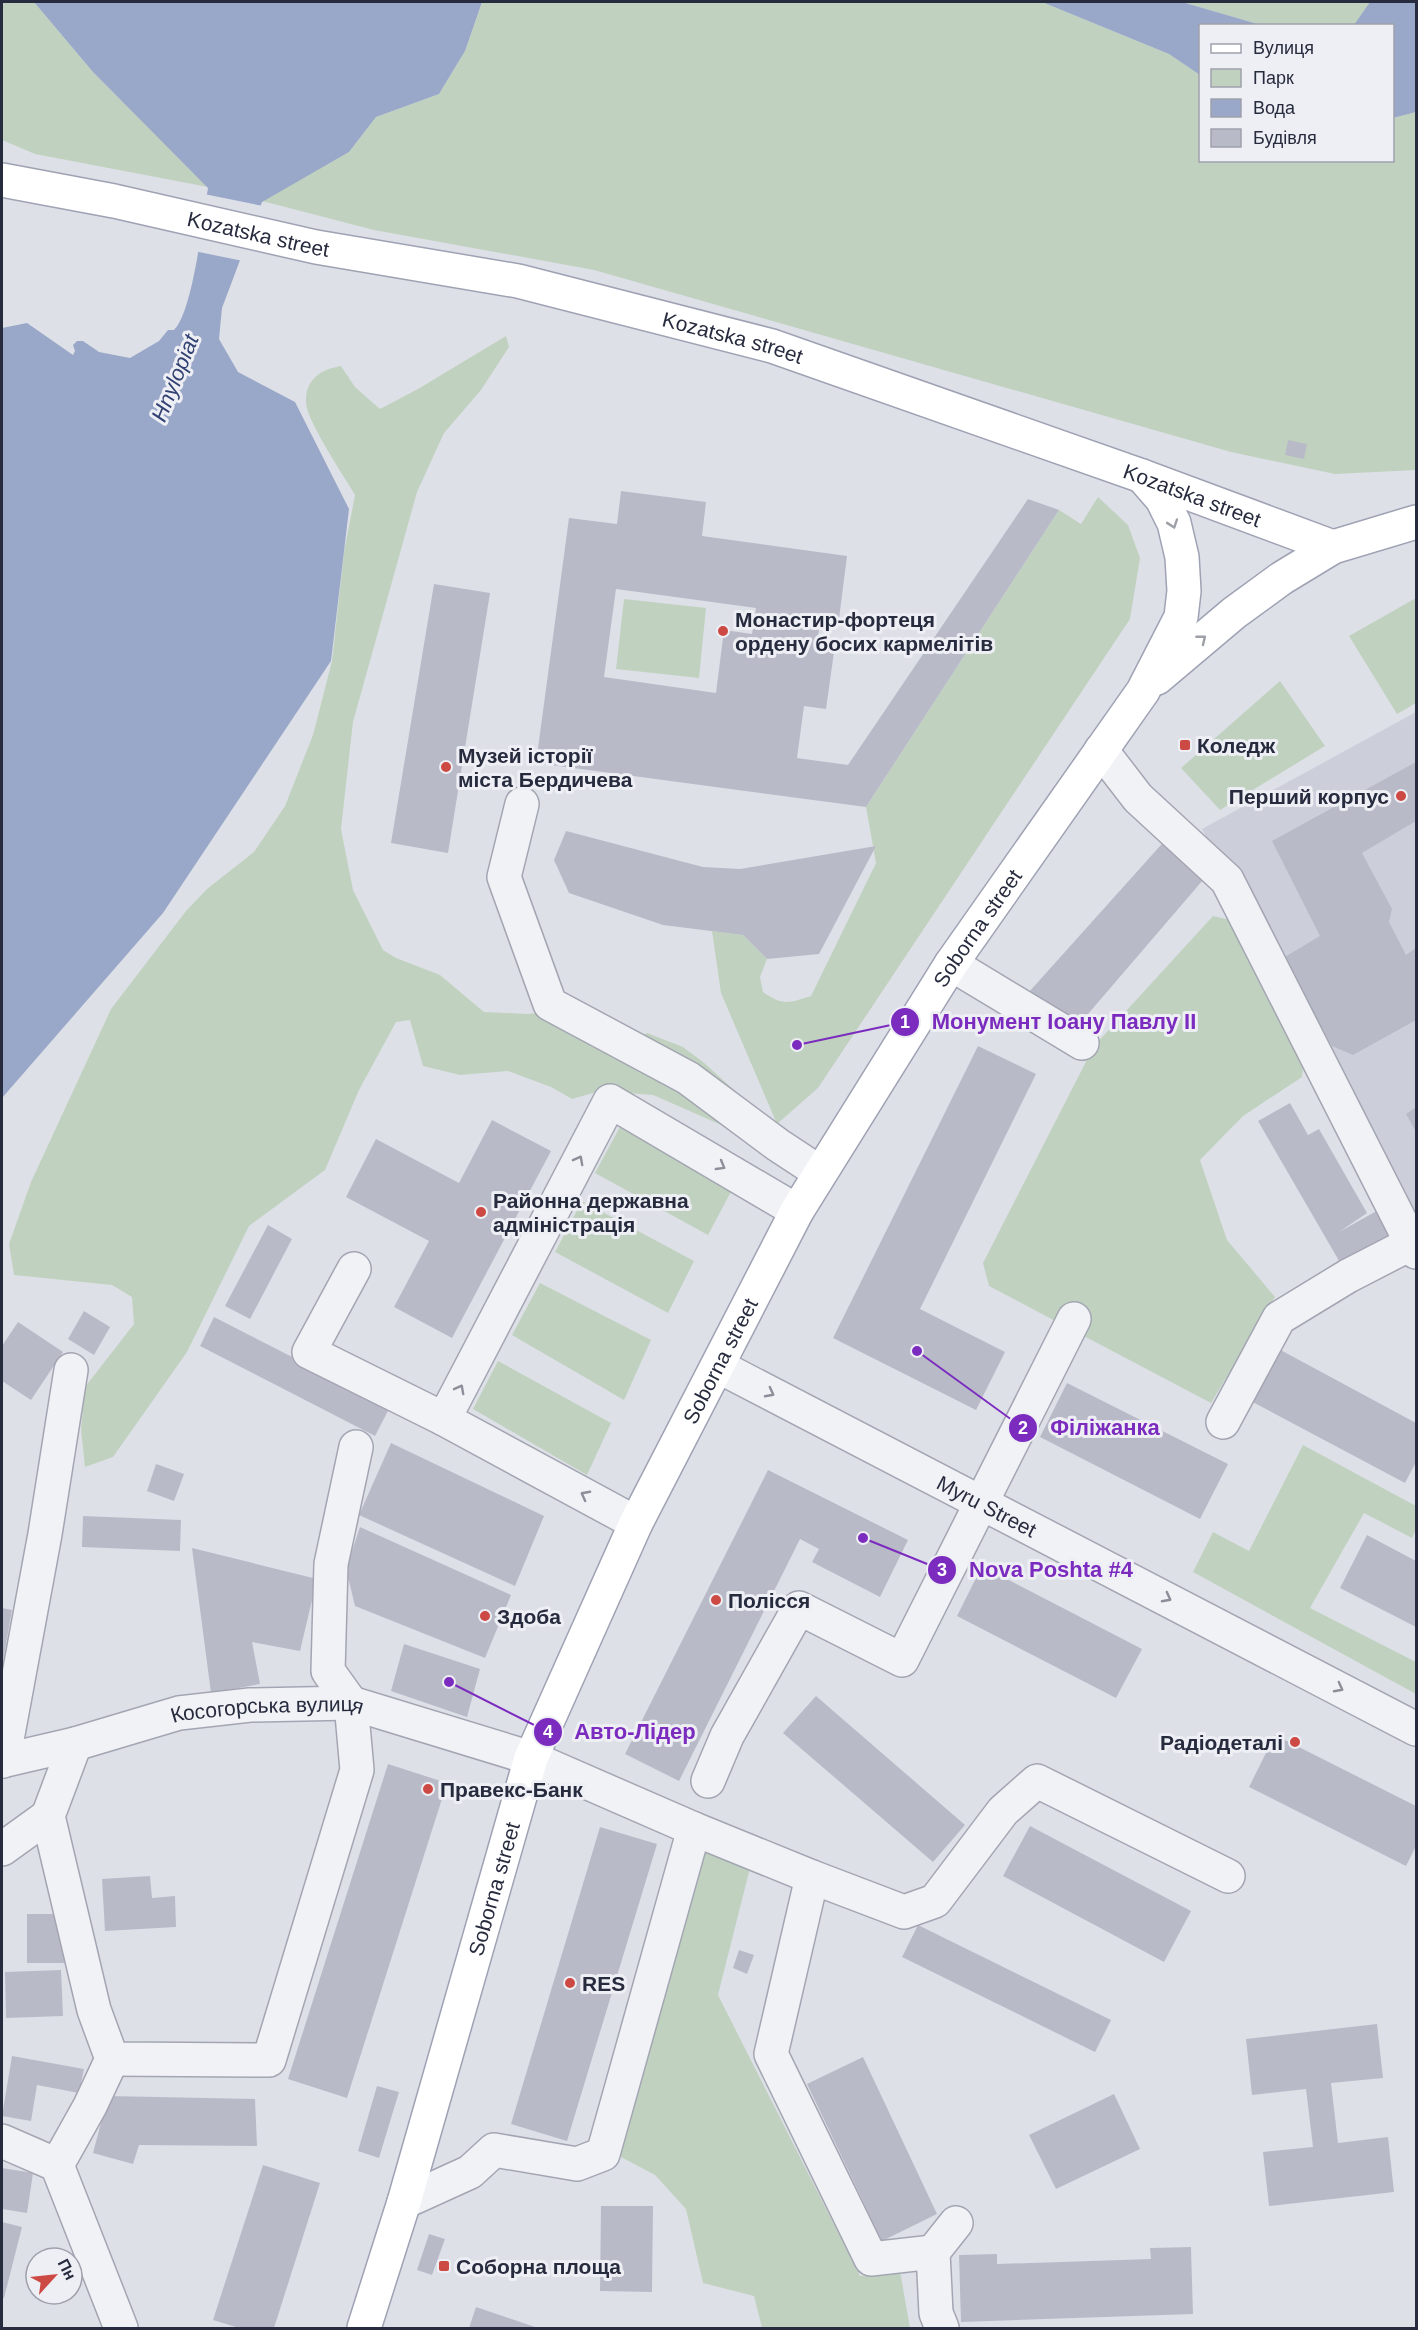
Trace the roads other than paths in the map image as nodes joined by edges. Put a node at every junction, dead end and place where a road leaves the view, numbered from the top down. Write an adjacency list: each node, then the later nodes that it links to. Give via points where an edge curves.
1 (2, 180): 2 (main road, Kozatska street, via 316,247 518,281 772,346)
2 (1142, 476): 4 (main road, Kozatska street); 5 (main road, one-way to 5, via 1162,499 1174,523 1184,591 1181,617)
3 (1416, 522): 4 (main road, Soborna street)
4 (1333, 547): 5 (main road, Soborna street, one-way to 4, via 1234,613)
5 (1143, 691): 6 (main road, Soborna street)
6 (1101, 750): 8 (main road, Soborna street); 12 (street, via 1138,798 1227,880)
7 (522, 804): 10 (street, via 504,877 550,1004 688,1078)
8 (951, 964): 9 (street); 10 (main road, Soborna street)
9 (1082, 1043)
10 (819, 1172): 11 (main road, Soborna street)
11 (797, 1211): 15 (main road, Soborna street); 17 (street, one-way to 11, via 610,1101)
12 (1414, 1248): 18 (street, via 1347,1276 1279,1318)
13 (354, 1269): 17 (street, via 309,1352)
14 (1074, 1319): 20 (street)
15 (718, 1365): 20 (street, Myru Street, one-way to 20); 21 (main road, Soborna street)
16 (71, 1370): 26 (street)
17 (444, 1419): 21 (street, one-way to 17)
18 (1223, 1422)
19 (356, 1447): 22 (street, via 331,1564 327,1671)
20 (981, 1503): 23 (street, Myru Street, one-way to 23); 27 (street, via 902,1660 799,1608 727,1736)
21 (636, 1523): 25 (main road, Soborna street)
22 (351, 1703): 24 (street, Косогорська вулиця, via 250,1705 179,1713); 25 (street, Косогорська вулиця); 33 (street, via 357,1770 269,2060)
23 (1416, 1729)
24 (75, 1743): 26 (street, Косогорська вулиця); 28 (street)
25 (531, 1758): 29 (street, Косогорська вулиця); 36 (main road, Soborna street)
26 (2, 1761)
27 (708, 1781)
28 (48, 1816): 30 (street); 33 (street, via 94,2010)
29 (693, 1829): 32 (street, Косогорська вулиця); 36 (street, via 603,2154 577,2164 494,2150 470,2172)
30 (2, 1849)
31 (1228, 1876): 32 (street, Косогорська вулиця, via 1037,1781 1003,1811 935,1901 904,1911)
32 (812, 1877): 38 (street, via 771,2054 871,2259)
33 (112, 2059): 35 (street)
34 (2, 2141): 35 (street)
35 (57, 2165): 39 (street)
36 (404, 2202): 40 (main road, Soborna street)
37 (956, 2223): 38 (street)
38 (933, 2252): 41 (street, via 936,2313)
39 (121, 2328)
40 (364, 2328)
41 (942, 2328)

